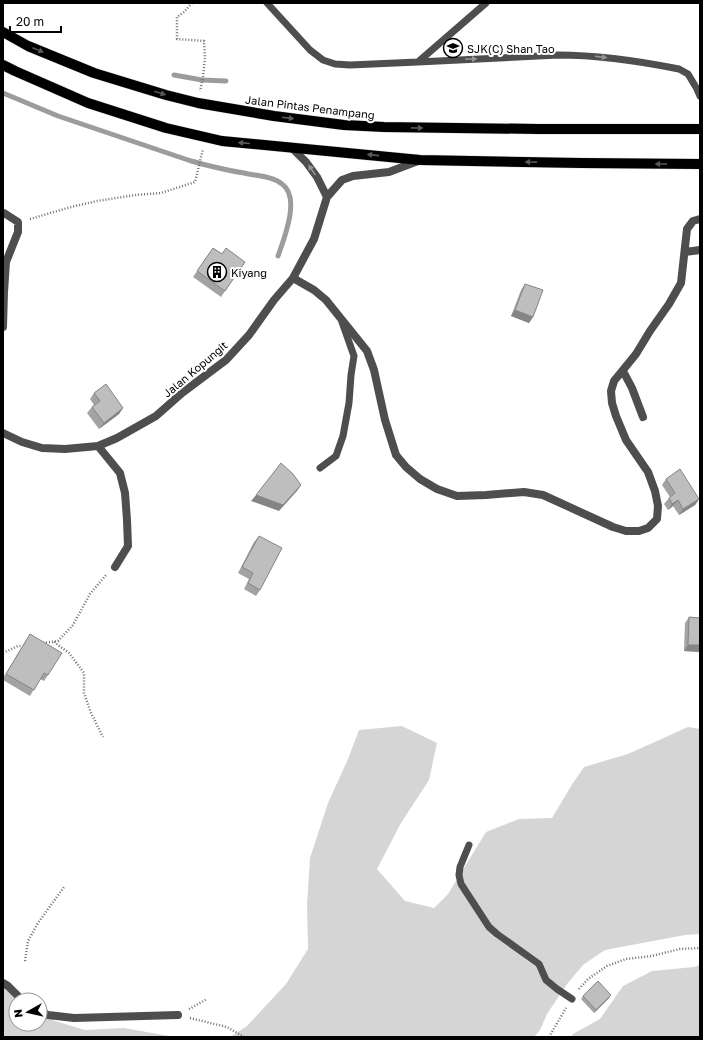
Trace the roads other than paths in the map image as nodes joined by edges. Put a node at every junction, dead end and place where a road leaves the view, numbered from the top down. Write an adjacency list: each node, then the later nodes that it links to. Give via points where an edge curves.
1 (267, 3): 4 (lane, via 310,50 323,60 350,66)
2 (486, 3): 4 (lane)
3 (3, 32): 7 (main road, Jalan Pintas Penampang, one-way to 7, via 28,46 94,73 198,103 274,116 384,127 539,130)
4 (418, 62): 6 (lane, one-way to 6, via 558,55 602,57 679,69 688,74)
5 (3, 65): 8 (main road, one-way to 5, via 222,141 166,128 88,103)
6 (700, 96)
7 (700, 129)
8 (291, 147): 9 (main road, one-way to 8); 11 (street, one-way to 8, via 317,177)
9 (420, 160): 10 (main road, one-way to 9); 11 (street, Jalan Kopungit, via 389,172 353,176 342,180)
10 (700, 164)
11 (327, 197): 16 (street, Jalan Kopungit, via 314,239)
12 (3, 214): 18 (street, via 18,222 18,232 6,262)
13 (700, 219): 15 (street, via 693,221 687,229)
14 (700, 250): 15 (street)
15 (685, 252): 19 (street, via 681,282)
16 (293, 278): 17 (street, via 314,290); 22 (street, Jalan Kopungit, via 226,360 156,416)
17 (340, 317): 19 (street, via 367,351 396,455 406,468 420,479 457,496 524,492 543,495 613,527 638,531 648,528 657,519 658,506 656,491 648,472 626,440 612,403 614,381); 23 (lane, via 354,356 349,403 343,436 336,456)
18 (3, 327)
19 (623, 371): 20 (street)
20 (643, 417)
21 (3, 433): 22 (street, Jalan Kopungit, via 42,448)
22 (98, 446): 24 (street, via 120,473 125,493 128,546)
23 (320, 468)
24 (116, 567)
25 (469, 845): 28 (lane, via 459,875 480,914 492,930 539,964 546,980)
26 (3, 983): 27 (street)
27 (14, 992)
28 (572, 999)
29 (48, 1015): 30 (street, via 74,1018)
30 (178, 1015)

